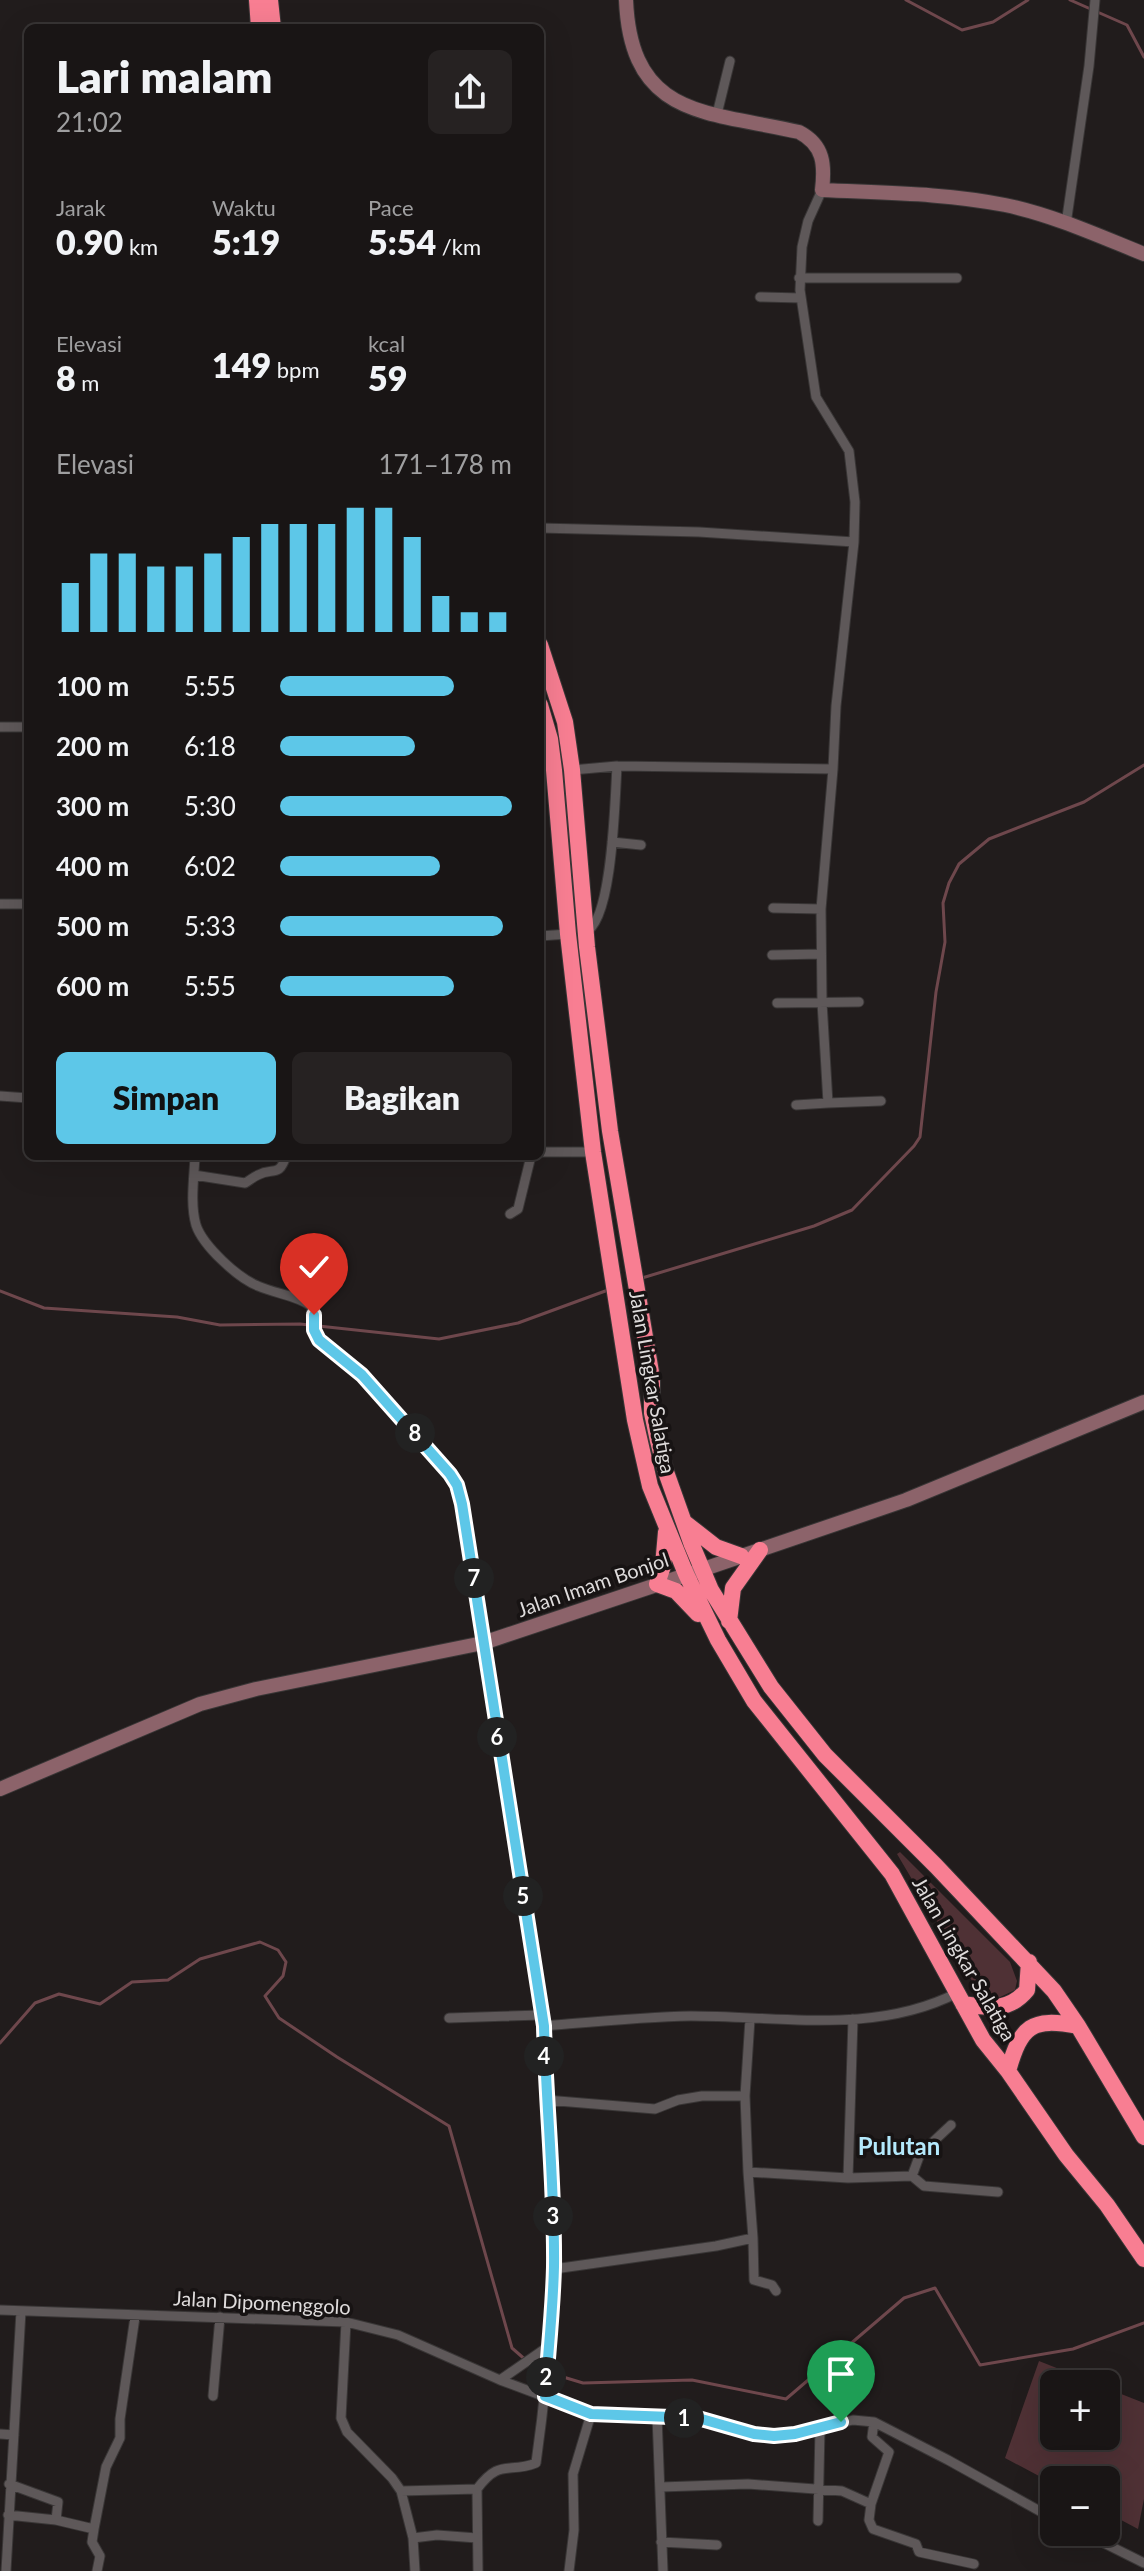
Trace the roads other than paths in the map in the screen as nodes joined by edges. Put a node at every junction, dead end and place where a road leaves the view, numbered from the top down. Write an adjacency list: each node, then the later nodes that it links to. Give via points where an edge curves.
1 (257, 0): 5 (highway)
2 (270, 0): 6 (highway)
3 (626, 0): 8 (main road, via 630,35 649,80 677,102)
4 (1095, 2): 10 (street)
5 (259, 24)
6 (273, 24)
7 (730, 61): 8 (street)
8 (717, 114): 9 (main road, via 811,138 824,162)
9 (822, 190): 10 (main road, via 978,201); 12 (street, via 808,221)
10 (1066, 224): 11 (main road)
11 (1144, 254)
12 (799, 278): 13 (street); 15 (street)
13 (957, 278)
14 (760, 297): 15 (street)
15 (801, 298): 17 (street, via 816,397 849,451)
16 (544, 528): 17 (street)
17 (854, 542): 23 (street)
18 (544, 657): 25 (highway, Jalan Lingkar Salatiga, via 565,722)
19 (544, 719): 24 (highway, Jalan Lingkar Salatiga, via 550,739)
20 (0, 727): 21 (street)
21 (24, 727)
22 (617, 766): 23 (street); 25 (street); 26 (street)
23 (833, 769): 31 (street)
24 (547, 770): 33 (highway, Jalan Lingkar Salatiga)
25 (572, 770): 32 (highway, Jalan Lingkar Salatiga)
26 (612, 842): 27 (street); 32 (street, via 597,923)
27 (641, 845)
28 (0, 904): 29 (street)
29 (24, 904)
30 (773, 908): 31 (street)
31 (821, 909): 35 (street)
32 (585, 932): 53 (highway, Jalan Lingkar Salatiga, via 610,1131 652,1378 652,1413)
33 (568, 934): 34 (street); 46 (highway, Jalan Lingkar Salatiga)
34 (544, 936)
35 (821, 954): 36 (street); 37 (street)
36 (772, 955)
37 (822, 1002): 38 (street); 39 (street); 43 (street)
38 (859, 1002)
39 (777, 1003)
40 (0, 1096): 41 (street)
41 (24, 1098)
42 (881, 1101): 43 (street)
43 (828, 1103): 44 (street)
44 (796, 1105)
45 (544, 1152): 46 (street)
46 (593, 1152): 53 (highway, Jalan Lingkar Salatiga, via 650,1486)
47 (195, 1160): 50 (street)
48 (284, 1160): 50 (street, via 277,1171 245,1183)
49 (530, 1160): 51 (street, via 518,1209)
50 (194, 1175): 60 (street, via 194,1212 203,1237 240,1276 309,1304 319,1340 362,1375 457,1485)
51 (510, 1214)
52 (1144, 1402): 54 (main road, Jalan Imam Bonjol, via 906,1500)
53 (675, 1522): 55 (highway); 56 (highway, Jalan Lingkar Salatiga); 57 (highway)
54 (760, 1550): 55 (main road, Jalan Imam Bonjol); 58 (highway, via 733,1588)
55 (741, 1556): 56 (main road, Jalan Imam Bonjol)
56 (694, 1572): 57 (main road, Jalan Imam Bonjol); 58 (highway, Jalan Lingkar Salatiga); 59 (highway, Jalan Lingkar Salatiga)
57 (657, 1584): 59 (highway, via 687,1600); 60 (main road, Jalan Imam Bonjol)
58 (729, 1621): 62 (highway, Jalan Lingkar Salatiga, via 771,1687 825,1755)
59 (718, 1640): 63 (highway, Jalan Lingkar Salatiga, via 754,1701 892,1874)
60 (483, 1643): 61 (main road, Jalan Imam Bonjol, via 200,1704); 64 (street)
61 (0, 1789)
62 (1029, 1962): 63 (highway, via 1027,1990 1010,2005 997,2008); 69 (highway, Jalan Lingkar Salatiga)
63 (960, 1998): 67 (street, via 891,2017); 70 (highway, Jalan Lingkar Salatiga)
64 (542, 2015): 65 (street); 68 (street)
65 (449, 2018)
66 (750, 2019): 67 (street); 68 (street, via 692,2016); 71 (street)
67 (853, 2019): 77 (street)
68 (544, 2026): 72 (street)
69 (1078, 2026): 70 (highway, via 1042,2021 1032,2026 1015,2048); 74 (highway, Jalan Lingkar Salatiga)
70 (1008, 2071): 80 (highway, Jalan Lingkar Salatiga)
71 (745, 2096): 72 (street, via 702,2096 655,2109); 75 (street)
72 (546, 2100): 81 (street)
73 (951, 2125): 76 (street, via 920,2154)
74 (1144, 2137)
75 (748, 2172): 77 (street); 79 (street)
76 (912, 2176): 77 (street); 78 (street, via 924,2186)
77 (848, 2178)
78 (998, 2192)
79 (753, 2238): 81 (street); 82 (street, via 753,2277)
80 (1144, 2259)
81 (554, 2269): 88 (street)
82 (776, 2291)
83 (0, 2310): 84 (street, Jalan Dipomenggolo)
84 (21, 2311): 85 (street, Jalan Dipomenggolo); 97 (street)
85 (135, 2317): 86 (street, Jalan Dipomenggolo); 108 (street, via 120,2438 106,2467)
86 (220, 2317): 87 (street, Jalan Dipomenggolo); 90 (street)
87 (346, 2322): 89 (street, Jalan Dipomenggolo, via 398,2335); 102 (street, via 343,2425)
88 (549, 2346): 89 (street); 91 (street)
89 (500, 2380): 91 (street, Jalan Dipomenggolo)
90 (213, 2396)
91 (545, 2396): 92 (street, Jalan Dipomenggolo); 100 (street, via 536,2463 497,2469)
92 (591, 2414): 93 (street, Jalan Dipomenggolo); 120 (street, via 573,2474)
93 (657, 2416): 95 (street, Jalan Dipomenggolo, via 698,2418 774,2436); 99 (street)
94 (874, 2422): 95 (street, Jalan Dipomenggolo, via 853,2420); 103 (street, via 872,2437 889,2452); 104 (street)
95 (820, 2428): 101 (street)
96 (0, 2434): 97 (street)
97 (14, 2435): 98 (street)
98 (9, 2484): 105 (street); 106 (street, via 58,2502)
99 (661, 2487): 101 (street, via 748,2484); 111 (street)
100 (477, 2489): 102 (street); 110 (street)
101 (819, 2490): 103 (street, via 842,2491); 107 (street)
102 (401, 2491): 109 (street)
103 (871, 2504): 115 (street, via 873,2529 916,2544 919,2552)
104 (1040, 2511)
105 (8, 2515): 106 (street); 116 (street)
106 (56, 2520): 108 (street)
107 (818, 2521)
108 (94, 2529): 117 (street, via 92,2542 100,2556)
109 (413, 2538): 110 (street); 118 (street)
110 (477, 2538): 119 (street)
111 (661, 2542): 112 (street); 121 (street)
112 (717, 2545)
113 (1110, 2546): 114 (street)
114 (1144, 2563)
115 (974, 2564)
116 (6, 2571)
117 (97, 2571)
118 (415, 2571)
119 (478, 2571)
120 (569, 2571)
121 (663, 2571)

